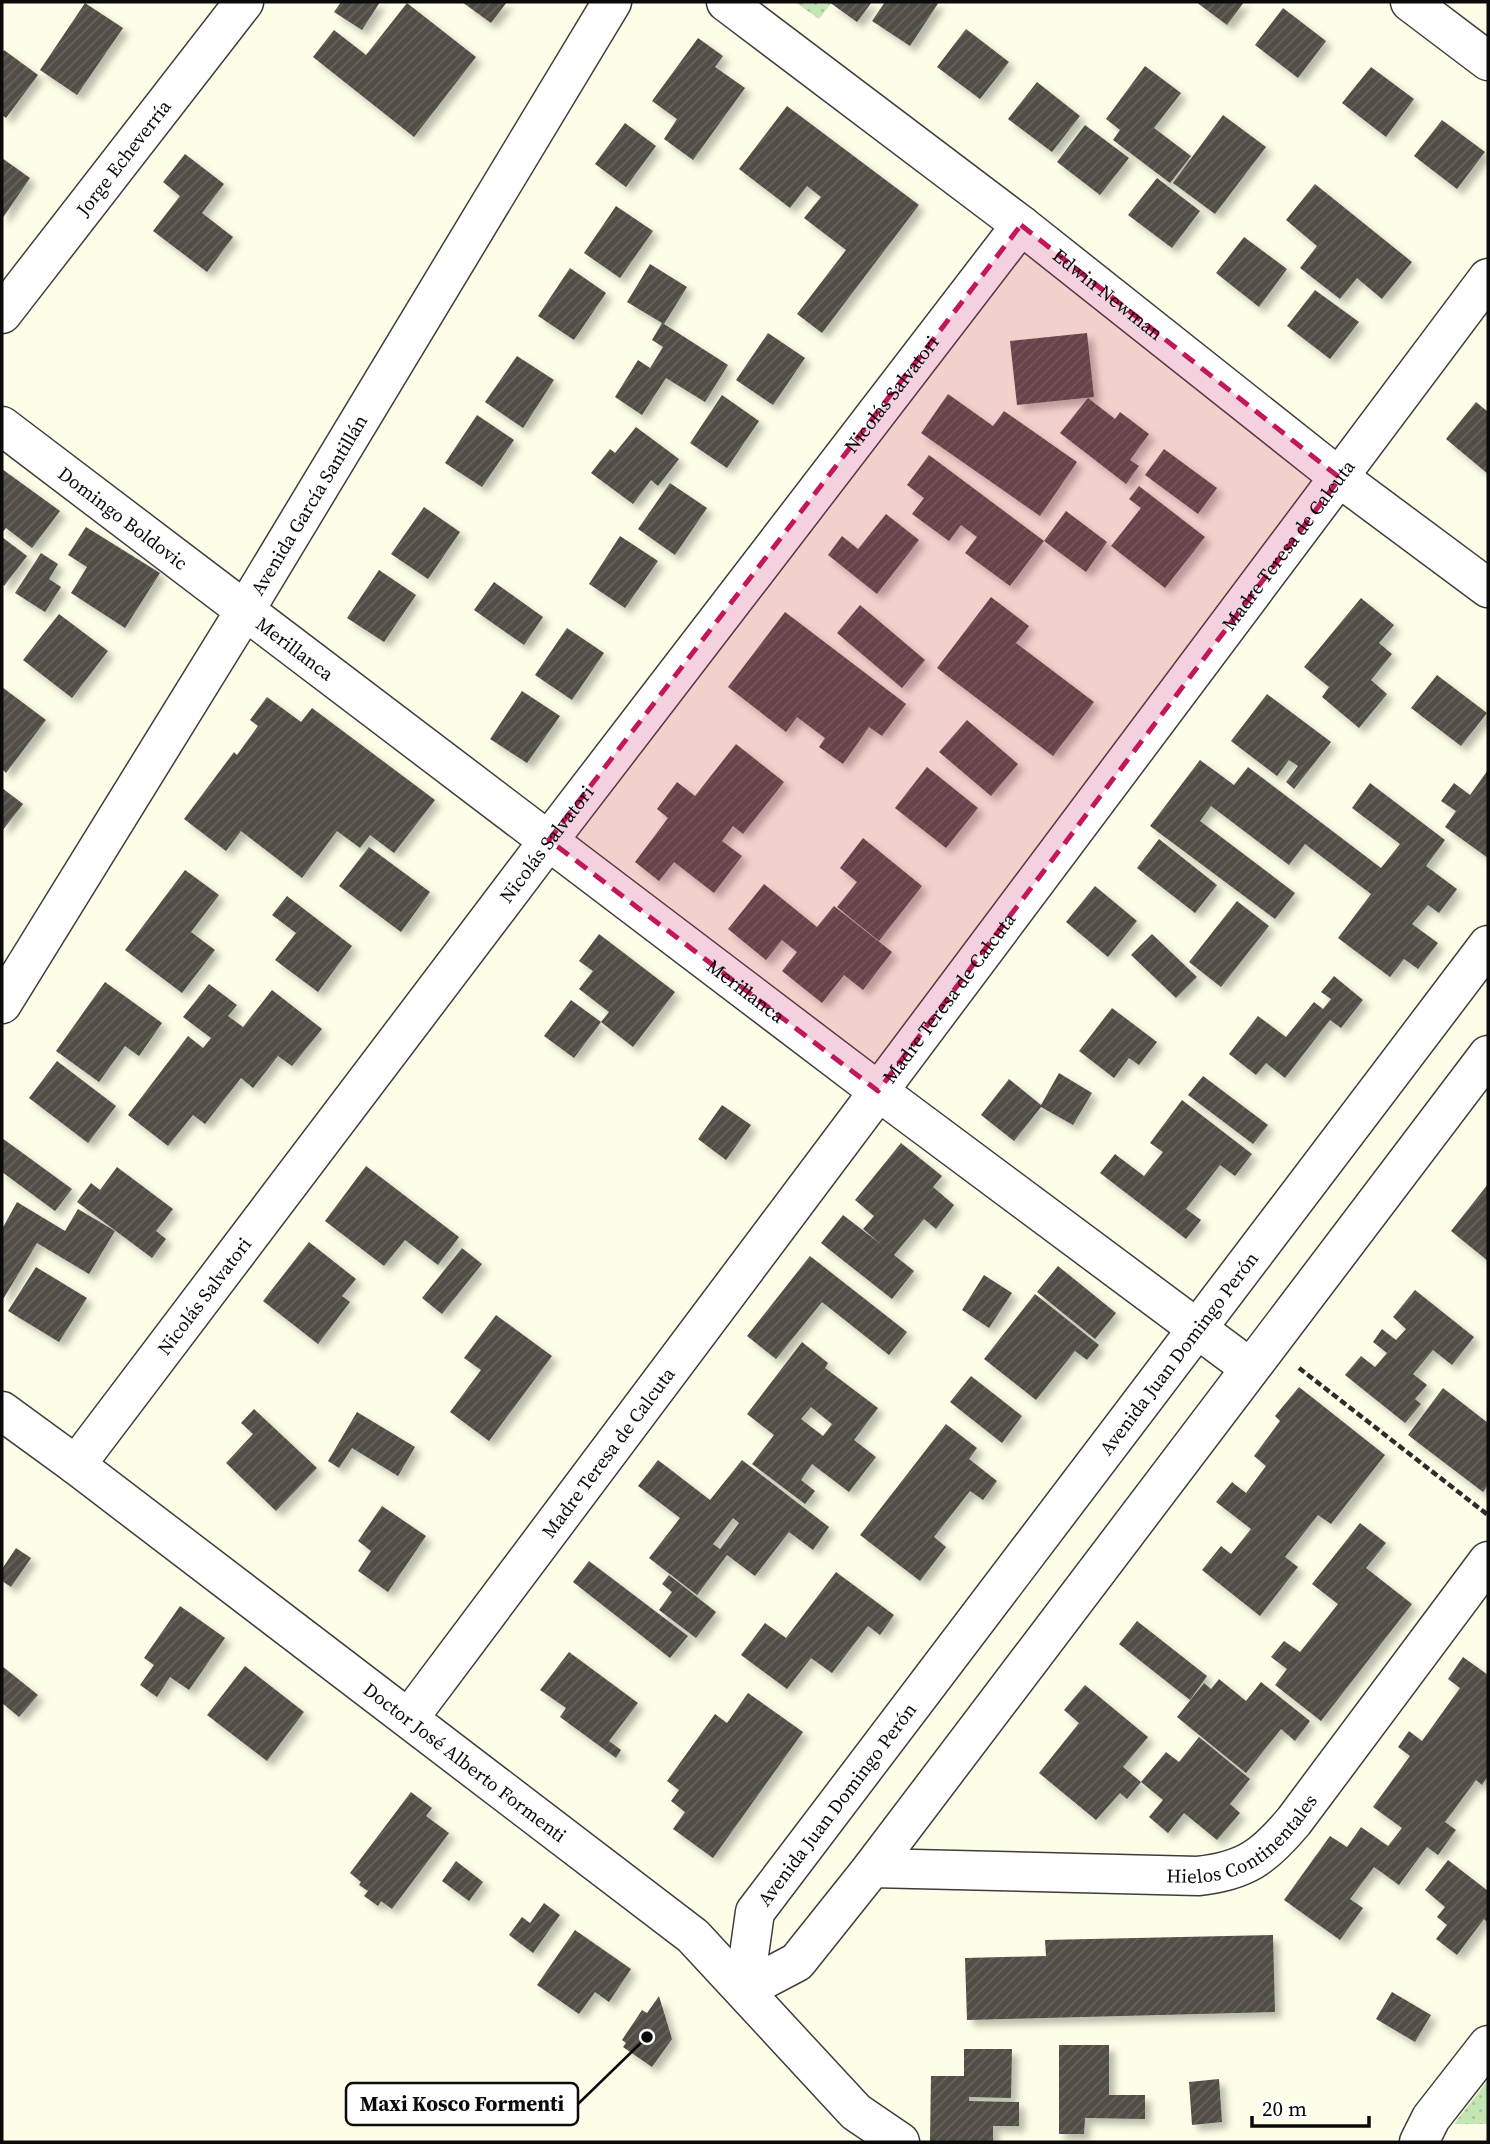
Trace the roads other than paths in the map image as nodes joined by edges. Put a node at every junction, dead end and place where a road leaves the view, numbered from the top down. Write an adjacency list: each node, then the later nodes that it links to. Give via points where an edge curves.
1 (244, 2): 8 (street, Jorge Echeverría)
2 (612, 2): 12 (street, Avenida García Santillán)
3 (726, 2): 6 (street, Edwin Newman)
4 (1410, 2): 5 (street)
5 (1488, 61)
6 (1021, 225): 10 (street, Edwin Newman); 13 (street, Nicolás Salvatori)
7 (1488, 278): 10 (street, Madre Teresa de Calcuta)
8 (2, 314)
9 (2, 426): 12 (street, Domingo Boldovic)
10 (1340, 478): 11 (street, Edwin Newman); 17 (street, Madre Teresa de Calcuta)
11 (1488, 588)
12 (244, 612): 13 (street, Merillanca); 15 (street, Avenida García Santillán)
13 (549, 840): 17 (street, Merillanca); 21 (street, Nicolás Salvatori)
14 (1488, 945): 18 (street, Avenida Juan Domingo Perón)
15 (2, 1004)
16 (1488, 1055): 19 (street)
17 (878, 1091): 18 (street, Merillanca); 23 (street, Madre Teresa de Calcuta)
18 (1196, 1329): 19 (street, Merillanca); 25 (street, Avenida Juan Domingo Perón, via 755,1912)
19 (1259, 1356): 24 (street)
20 (2, 1411): 21 (street, Doctor José Alberto Formenti)
21 (76, 1465): 23 (street, Doctor José Alberto Formenti)
22 (1488, 1561): 24 (street, Hielos Continentales, via 1294,1821 1251,1863 1230,1872 1198,1876)
23 (409, 1718): 25 (street, Doctor José Alberto Formenti, via 692,1936)
24 (872, 1868): 25 (street, via 797,1962)
25 (744, 1990): 27 (street, Doctor José Alberto Formenti, via 856,2112)
26 (1488, 2045): 28 (street, via 1431,2119)
27 (900, 2142)
28 (1419, 2142)

